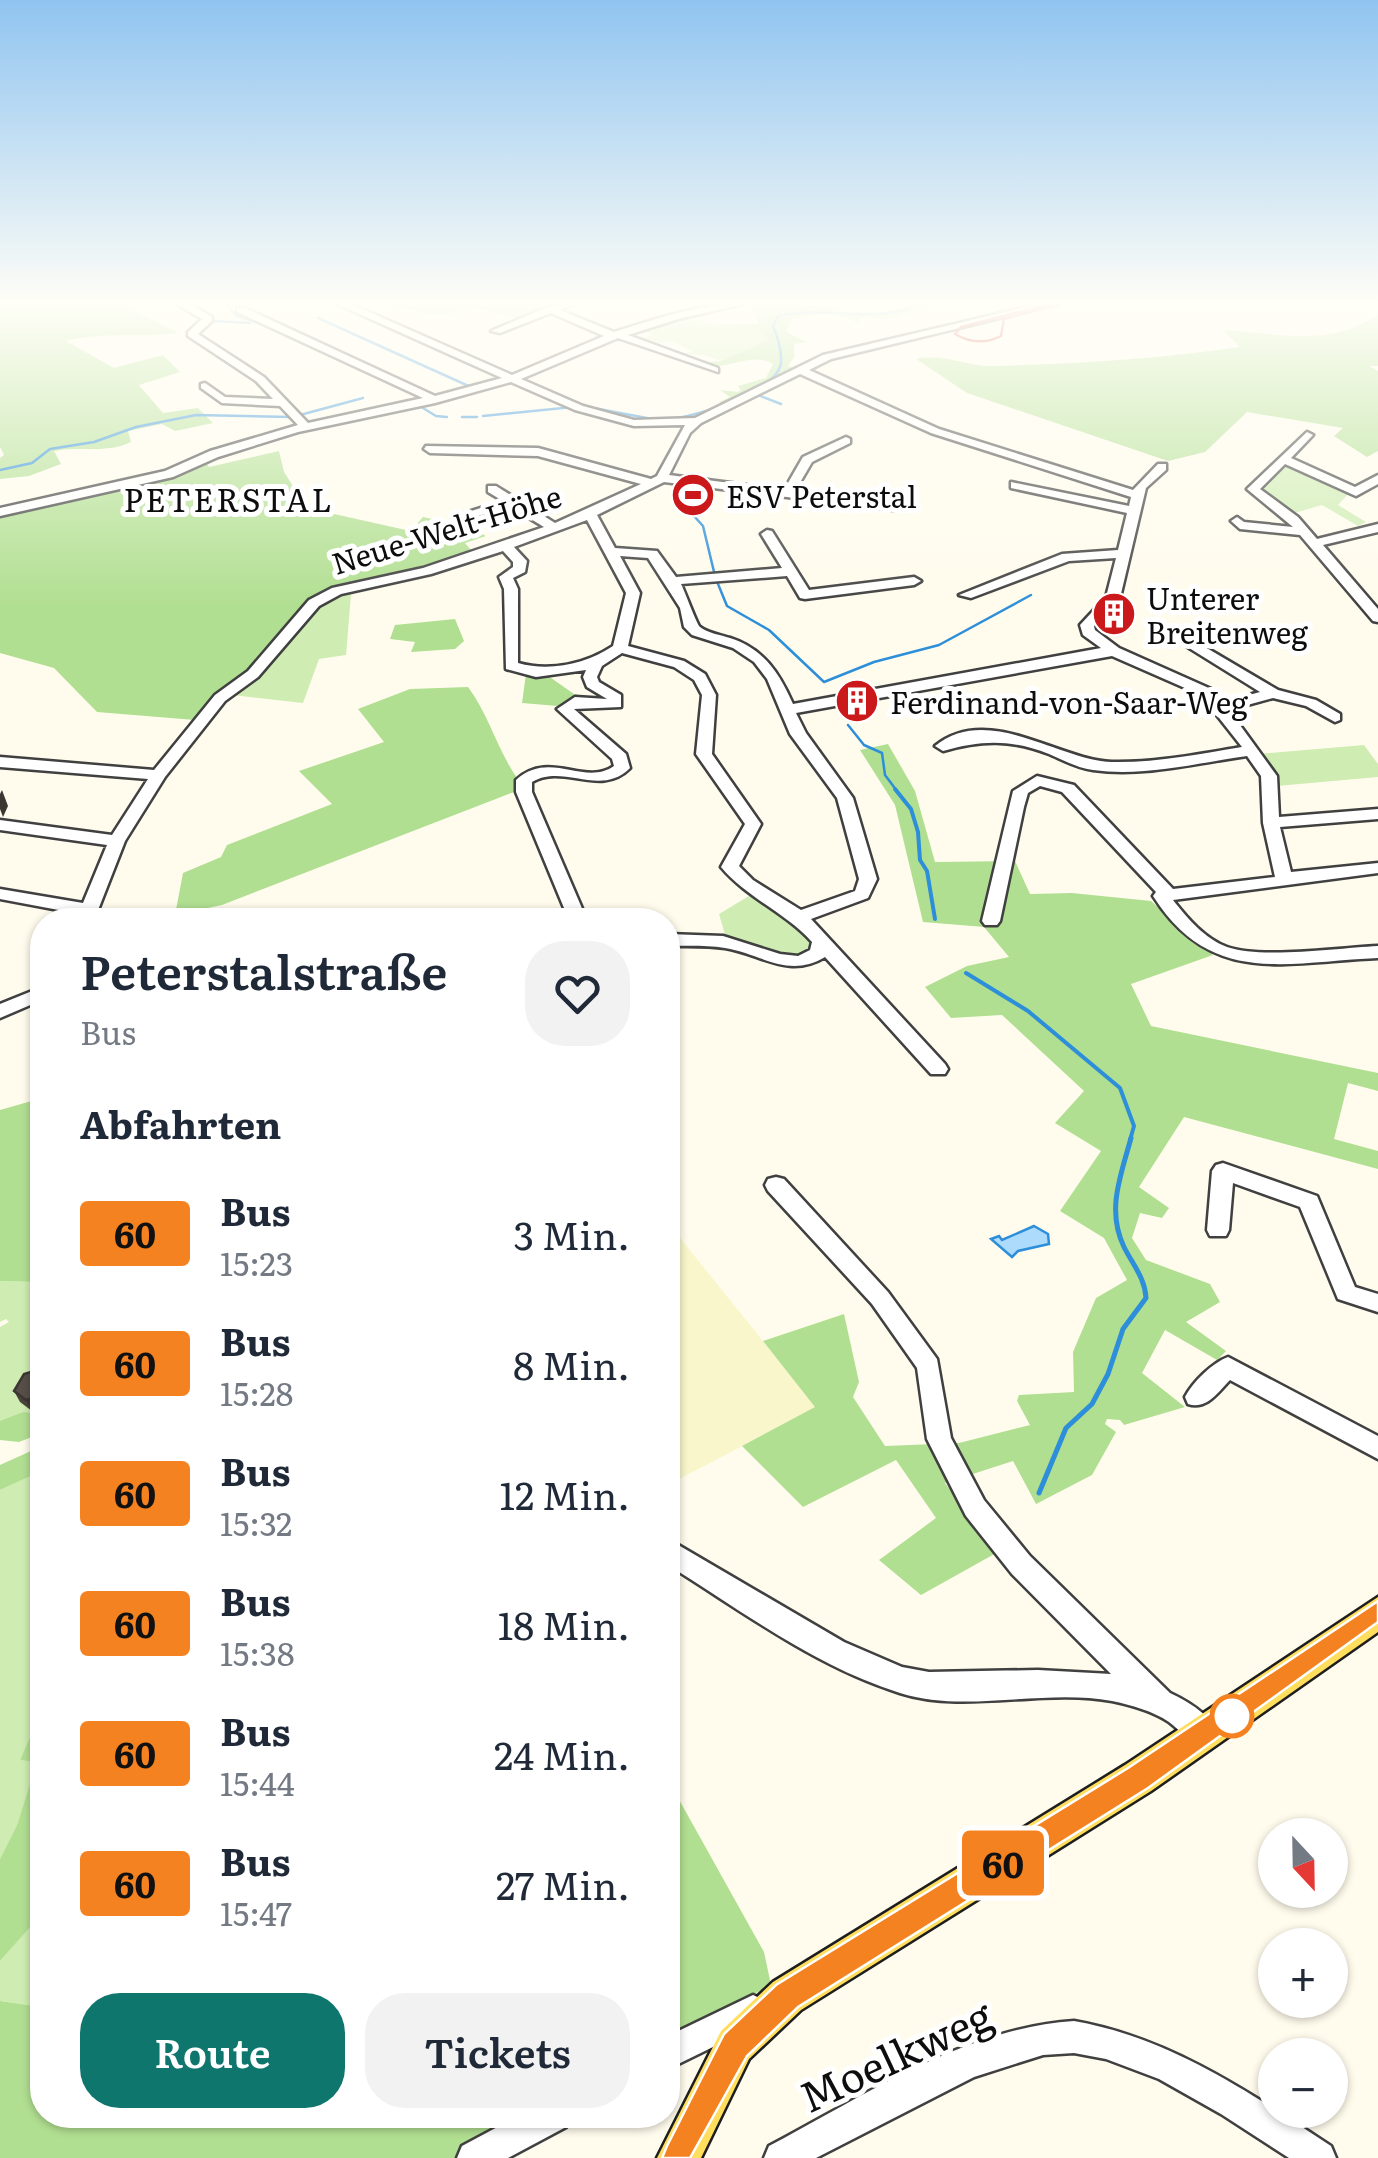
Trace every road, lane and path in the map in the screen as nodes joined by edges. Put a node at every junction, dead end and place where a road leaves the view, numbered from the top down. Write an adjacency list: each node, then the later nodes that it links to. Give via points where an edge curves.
1 (285, 405): 7 (street)
2 (412, 405): 7 (street)
3 (572, 405): 6 (street, via 634,423)
4 (730, 405): 6 (street)
5 (877, 405): 19 (street)
6 (697, 421): 14 (street, via 685,430)
7 (306, 426): 21 (street, via 169,474)
8 (1307, 434): 11 (street)
9 (846, 442): 17 (street, via 807,460)
10 (430, 449): 14 (street, via 538,452)
11 (1285, 460): 13 (street, via 1356,492); 28 (street, via 1254,490)
12 (1162, 467): 19 (street, via 1144,481)
13 (1378, 478)
14 (658, 480): 17 (street); 22 (street, Neue-Welt-Höhe)
15 (1015, 485): 19 (street)
16 (492, 489): 18 (street)
17 (788, 493): 20 (street)
18 (510, 502): 23 (street); 25 (street)
19 (1135, 503): 31 (street)
20 (890, 507)
21 (1, 511)
22 (590, 514): 25 (street, Neue-Welt-Höhe); 30 (street)
23 (456, 520)
24 (1237, 521): 28 (street)
25 (554, 528): 29 (street, Neue-Welt-Höhe)
26 (1378, 528): 28 (street)
27 (766, 534): 32 (street)
28 (1309, 538): 36 (street)
29 (506, 546): 40 (street, via 520,562 506,577 511,666 536,673); 48 (street, Neue-Welt-Höhe, via 337,591 314,604 253,674 220,698)
30 (613, 552): 33 (street, via 652,554); 38 (street, via 633,593)
31 (1125, 554): 35 (street, via 1067,557); 39 (street, via 1113,598 1088,625)
32 (788, 572): 33 (street); 34 (street, via 806,595)
33 (672, 580): 43 (street, via 689,624 759,659)
34 (914, 581)
35 (966, 595)
36 (1378, 618)
37 (1182, 634): 41 (street)
38 (620, 648): 40 (street); 60 (street, via 700,677 709,695 704,754 754,824 730,867)
39 (1114, 652): 42 (street, via 1206,692); 43 (street)
40 (596, 664): 59 (street, via 590,680 616,704 575,702 565,708 620,757 622,768 603,779 548,769 524,780)
41 (1273, 693): 42 (street); 44 (street, via 1311,702)
42 (1220, 708): 46 (street)
43 (790, 709): 60 (street, via 798,734 845,798 868,878 862,894)
44 (1336, 717)
45 (944, 746): 46 (street, via 996,736 1029,740 1089,765 1136,766)
46 (1249, 751): 50 (street, via 1268,776)
47 (0, 762): 48 (street)
48 (158, 774): 52 (street, Neue-Welt-Höhe)
49 (1378, 814): 50 (street)
50 (1271, 823): 54 (street)
51 (0, 825): 52 (street)
52 (116, 841): 58 (street, Neue-Welt-Höhe)
53 (1378, 868): 54 (street)
54 (1285, 878): 55 (street)
55 (1168, 893): 61 (street, via 1068,788 1038,782 1021,791 1014,809); 64 (street, via 1162,896 1170,910 1225,952)
56 (0, 894): 57 (street, Neue-Welt-Höhe)
57 (59, 908)
58 (92, 908)
59 (573, 908)
60 (800, 917): 63 (street)
61 (992, 921)
62 (680, 941): 63 (street, via 730,943 787,962 807,962)
63 (821, 942): 67 (street)
64 (1378, 952)
65 (30, 998): 66 (street)
66 (0, 1012)
67 (938, 1069)
68 (776, 1185): 75 (street, via 880,1298 930,1366 939,1439 975,1508 1021,1565)
69 (1218, 1230): 70 (street, via 1222,1172 1309,1202 1346,1292)
70 (1378, 1302)
71 (1197, 1397): 72 (street, via 1228,1367)
72 (1378, 1448)
73 (680, 1558): 75 (street, via 862,1666 925,1686 1108,1684)
74 (1378, 1613): 76 (main road)
75 (1161, 1704): 76 (street)
76 (1204, 1735): 77 (main road)
77 (787, 1996): 78 (street); 81 (main road, via 736,2045)
78 (680, 2048)
79 (530, 2128): 80 (street)
80 (474, 2158)
81 (678, 2158)
82 (781, 2158): 83 (street, Moelkweg, via 1024,2041 1073,2037 1124,2048 1179,2073)
83 (1318, 2158)

